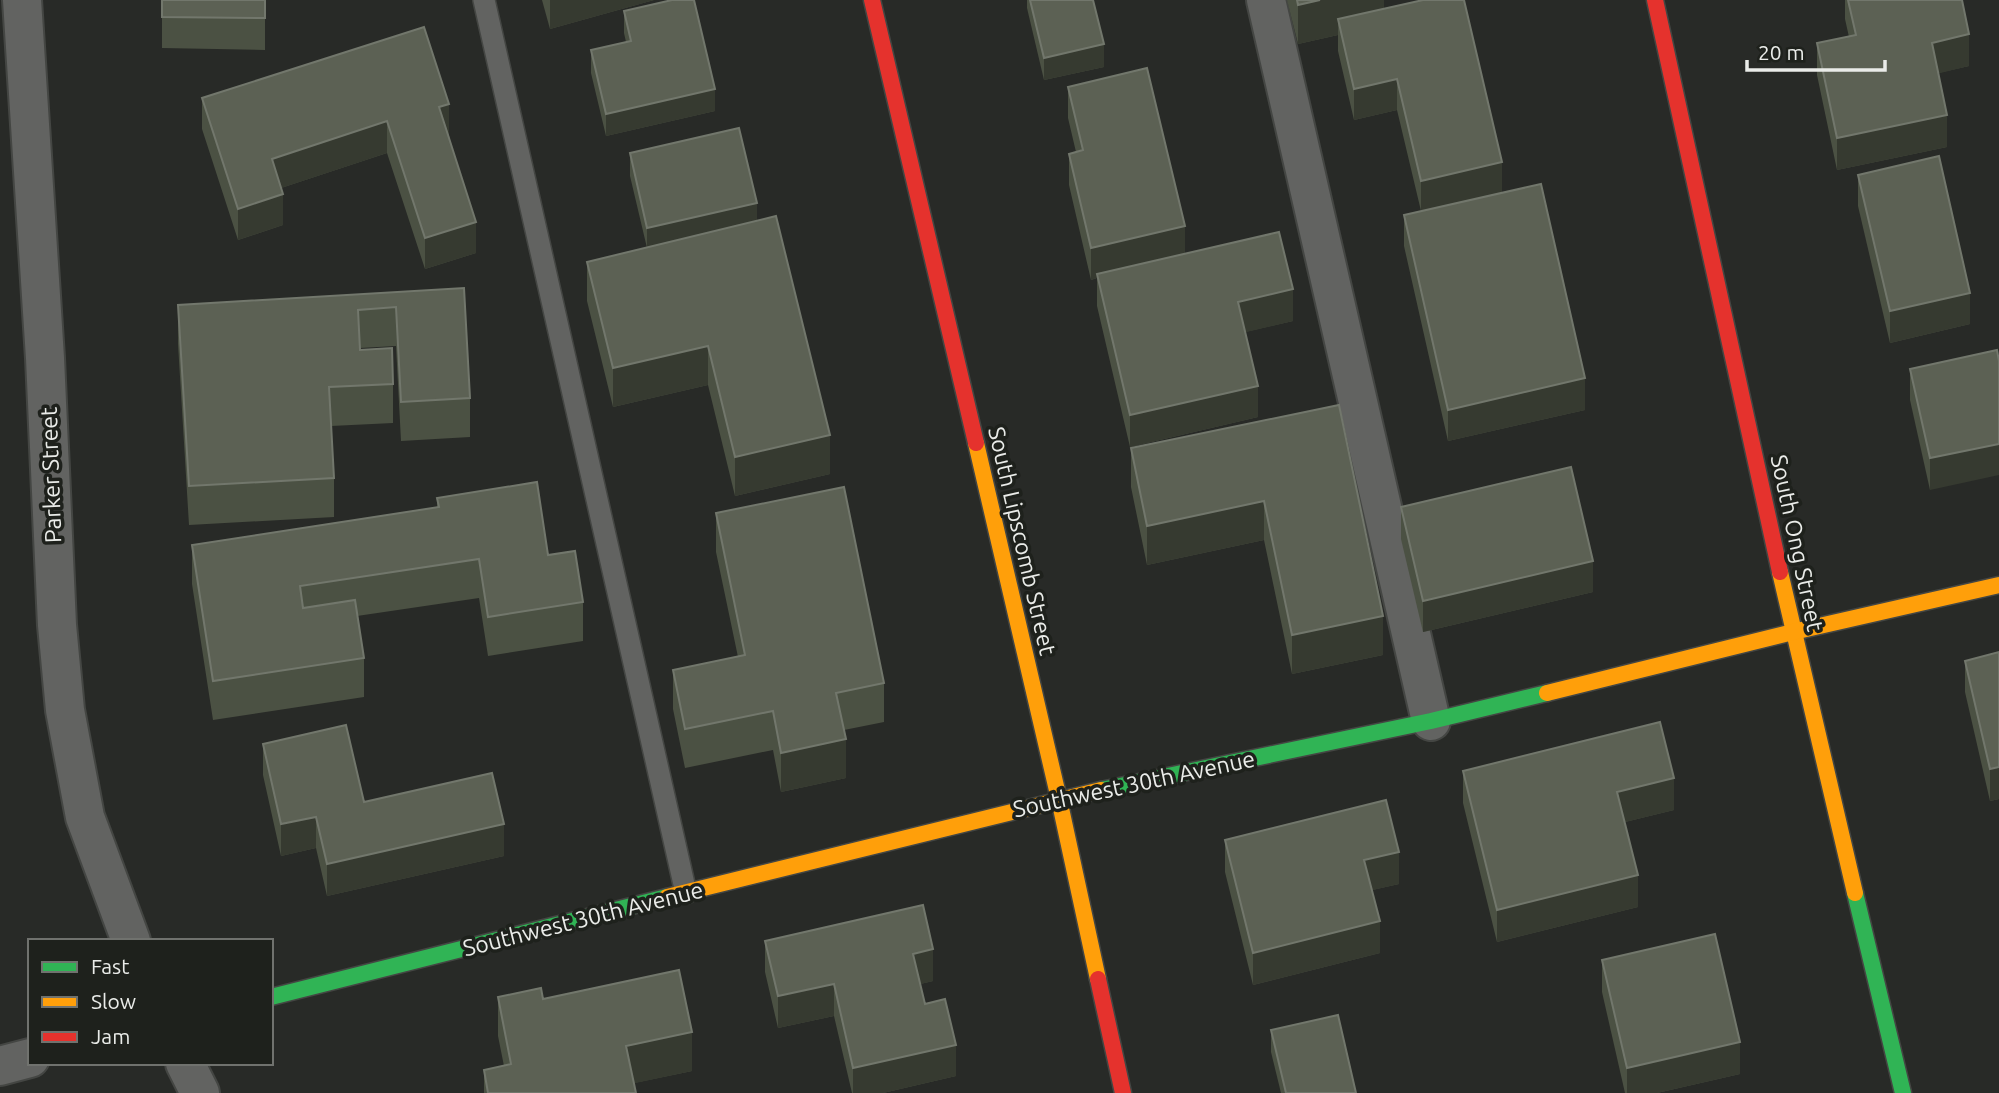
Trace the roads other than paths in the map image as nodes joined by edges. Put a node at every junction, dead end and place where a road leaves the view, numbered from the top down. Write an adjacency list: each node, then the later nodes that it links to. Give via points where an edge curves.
1 (22, 0): 11 (street, Parker Street, via 65,710 85,817)
2 (484, 0): 10 (lane)
3 (872, 0): 9 (street, South Lipscomb Street)
4 (1266, 0): 8 (street)
5 (1655, 0): 7 (street, South Ong Street)
6 (1999, 585): 7 (street, Southwest 30th Avenue)
7 (1793, 632): 8 (street, Southwest 30th Avenue); 18 (street, South Ong Street)
8 (1431, 722): 9 (street, Southwest 30th Avenue)
9 (1059, 799): 10 (street, Southwest 30th Avenue); 17 (street, South Lipscomb Street)
10 (686, 894): 12 (street, Southwest 30th Avenue)
11 (130, 939)
12 (273, 997)
13 (28, 1059): 15 (street)
14 (186, 1065): 16 (street)
15 (0, 1066)
16 (200, 1093)
17 (1123, 1093)
18 (1903, 1093)

